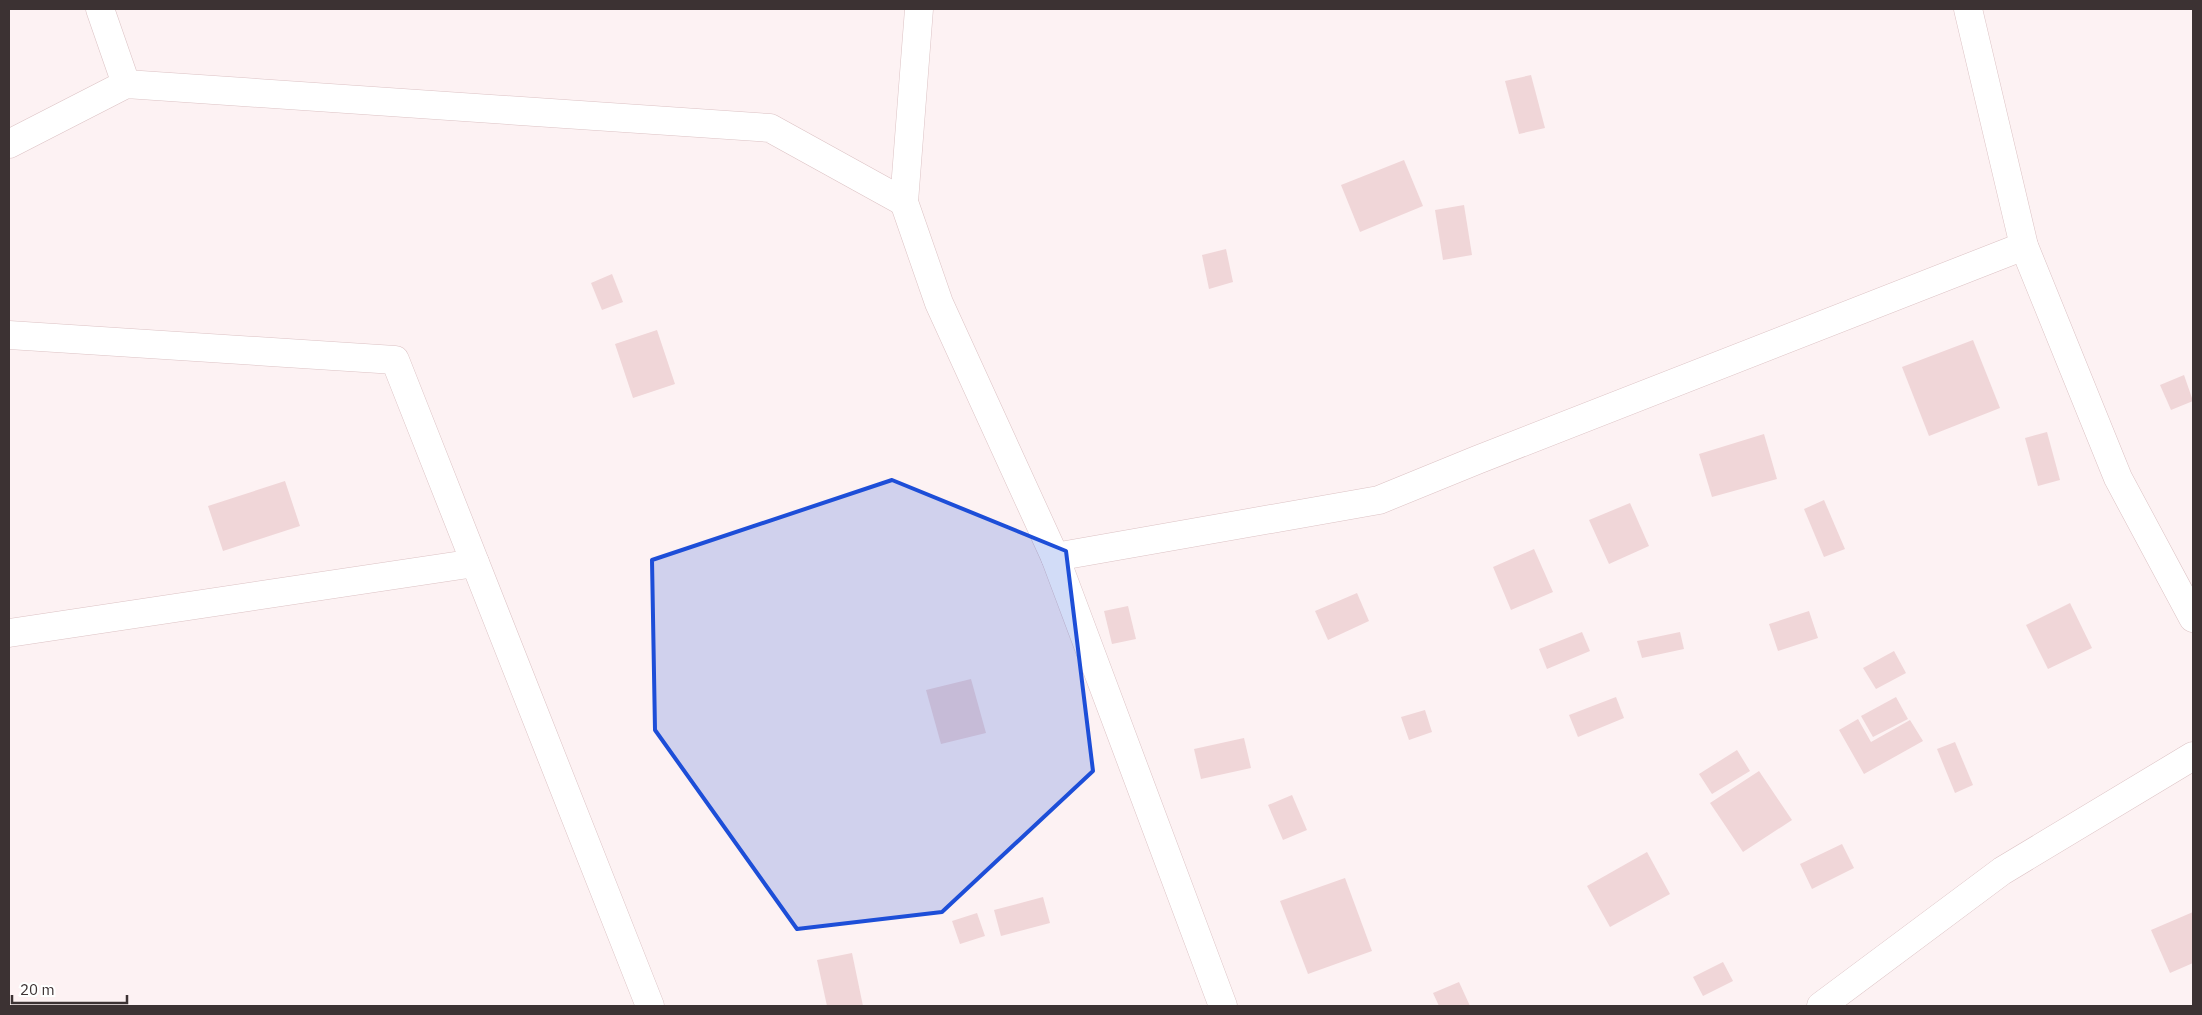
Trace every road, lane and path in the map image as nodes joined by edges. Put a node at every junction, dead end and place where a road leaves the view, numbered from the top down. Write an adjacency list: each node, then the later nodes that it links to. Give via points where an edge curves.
1 (100, 9): 4 (street)
2 (920, 9): 6 (street)
3 (1968, 9): 7 (street)
4 (126, 84): 5 (street); 6 (street, via 770,128)
5 (9, 144)
6 (904, 202): 9 (street, via 939,302)
7 (2024, 246): 9 (street, via 1379,500); 11 (street, via 2118,478)
8 (9, 335): 10 (street, via 395,360)
9 (1055, 558): 15 (street)
10 (475, 563): 12 (street); 14 (street)
11 (2193, 618)
12 (9, 633)
13 (2193, 756): 16 (street, via 2002,871)
14 (650, 1006)
15 (1224, 1006)
16 (1821, 1006)

